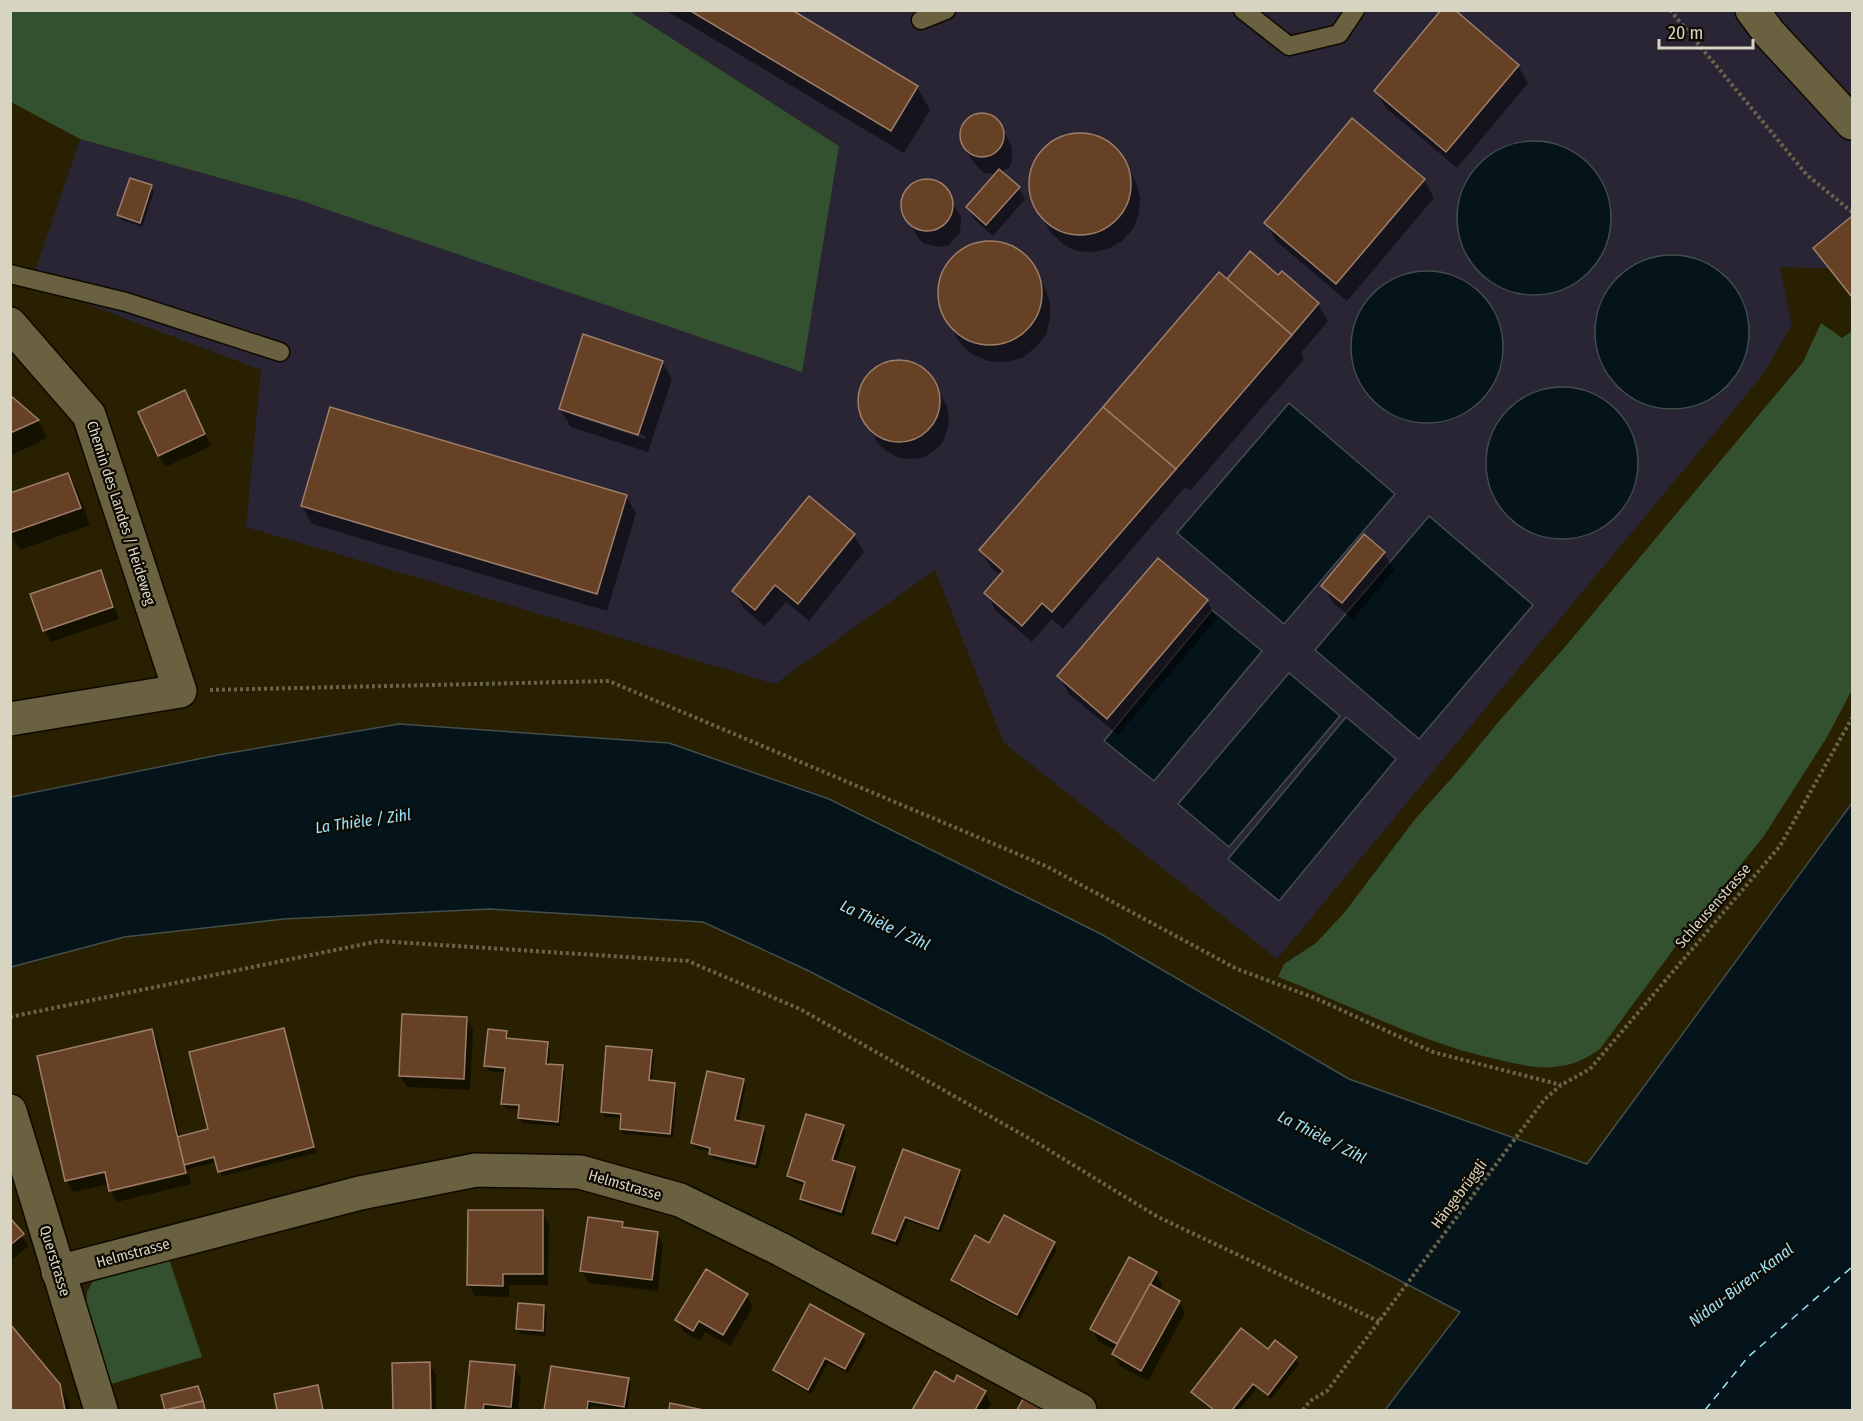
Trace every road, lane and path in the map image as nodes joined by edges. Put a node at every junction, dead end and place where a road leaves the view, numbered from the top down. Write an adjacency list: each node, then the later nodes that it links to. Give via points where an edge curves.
1 (946, 10): 6 (lane)
2 (1243, 10): 3 (lane, via 1289,46 1339,34)
3 (1355, 10)
4 (1670, 10): 8 (path, via 1807,175)
5 (1752, 10): 7 (street)
6 (921, 20)
7 (1852, 123)
8 (1852, 212)
9 (10, 274): 11 (lane, via 126,302)
10 (10, 324): 12 (street, Chemin des Landes / Heideweg, via 89,415)
11 (280, 352)
12 (180, 690): 13 (street); 16 (path, via 609,681 1046,866 1237,969 1315,998 1433,1052)
13 (10, 718)
14 (1852, 718): 16 (path, Schleusenstrasse, via 1780,846 1590,1069)
15 (10, 1017): 19 (path, via 379,941 688,961 800,1009 1039,1144 1158,1217)
16 (1561, 1085): 19 (path, Hängebrüggli, via 1544,1100)
17 (10, 1112): 18 (street, Querstrasse)
18 (58, 1272): 20 (street, Querstrasse); 21 (street, Helmstrasse, via 360,1193 476,1170 580,1172 680,1200)
19 (1380, 1322): 22 (path, Hängebrüggli, via 1327,1391)
20 (100, 1410)
21 (1080, 1410)
22 (1303, 1410)

